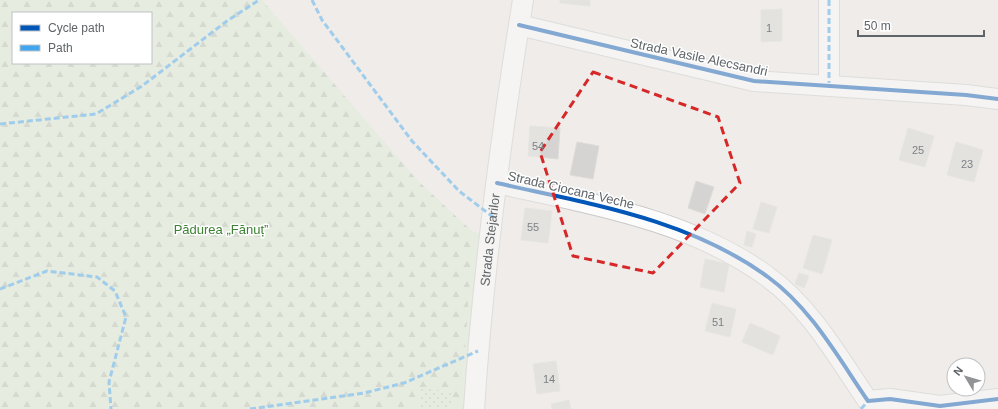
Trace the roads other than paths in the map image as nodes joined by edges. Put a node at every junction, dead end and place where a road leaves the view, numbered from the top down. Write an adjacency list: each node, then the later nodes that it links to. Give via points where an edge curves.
1 (523, 0): 3 (street, Strada Stejarilor)
2 (829, 0): 4 (street)
3 (519, 25): 4 (street, Strada Vasile Alecsandri, via 754,81); 6 (street, Strada Stejarilor)
4 (829, 85): 5 (street, Strada Vasile Alecsandri)
5 (998, 99)
6 (497, 183): 8 (street, Strada Ciocana Veche, via 644,217 719,248 769,277 819,330); 9 (street, Strada Stejarilor)
7 (998, 399): 8 (street, Strada Ciocana Veche, via 940,406 890,399)
8 (865, 405)
9 (474, 409)

